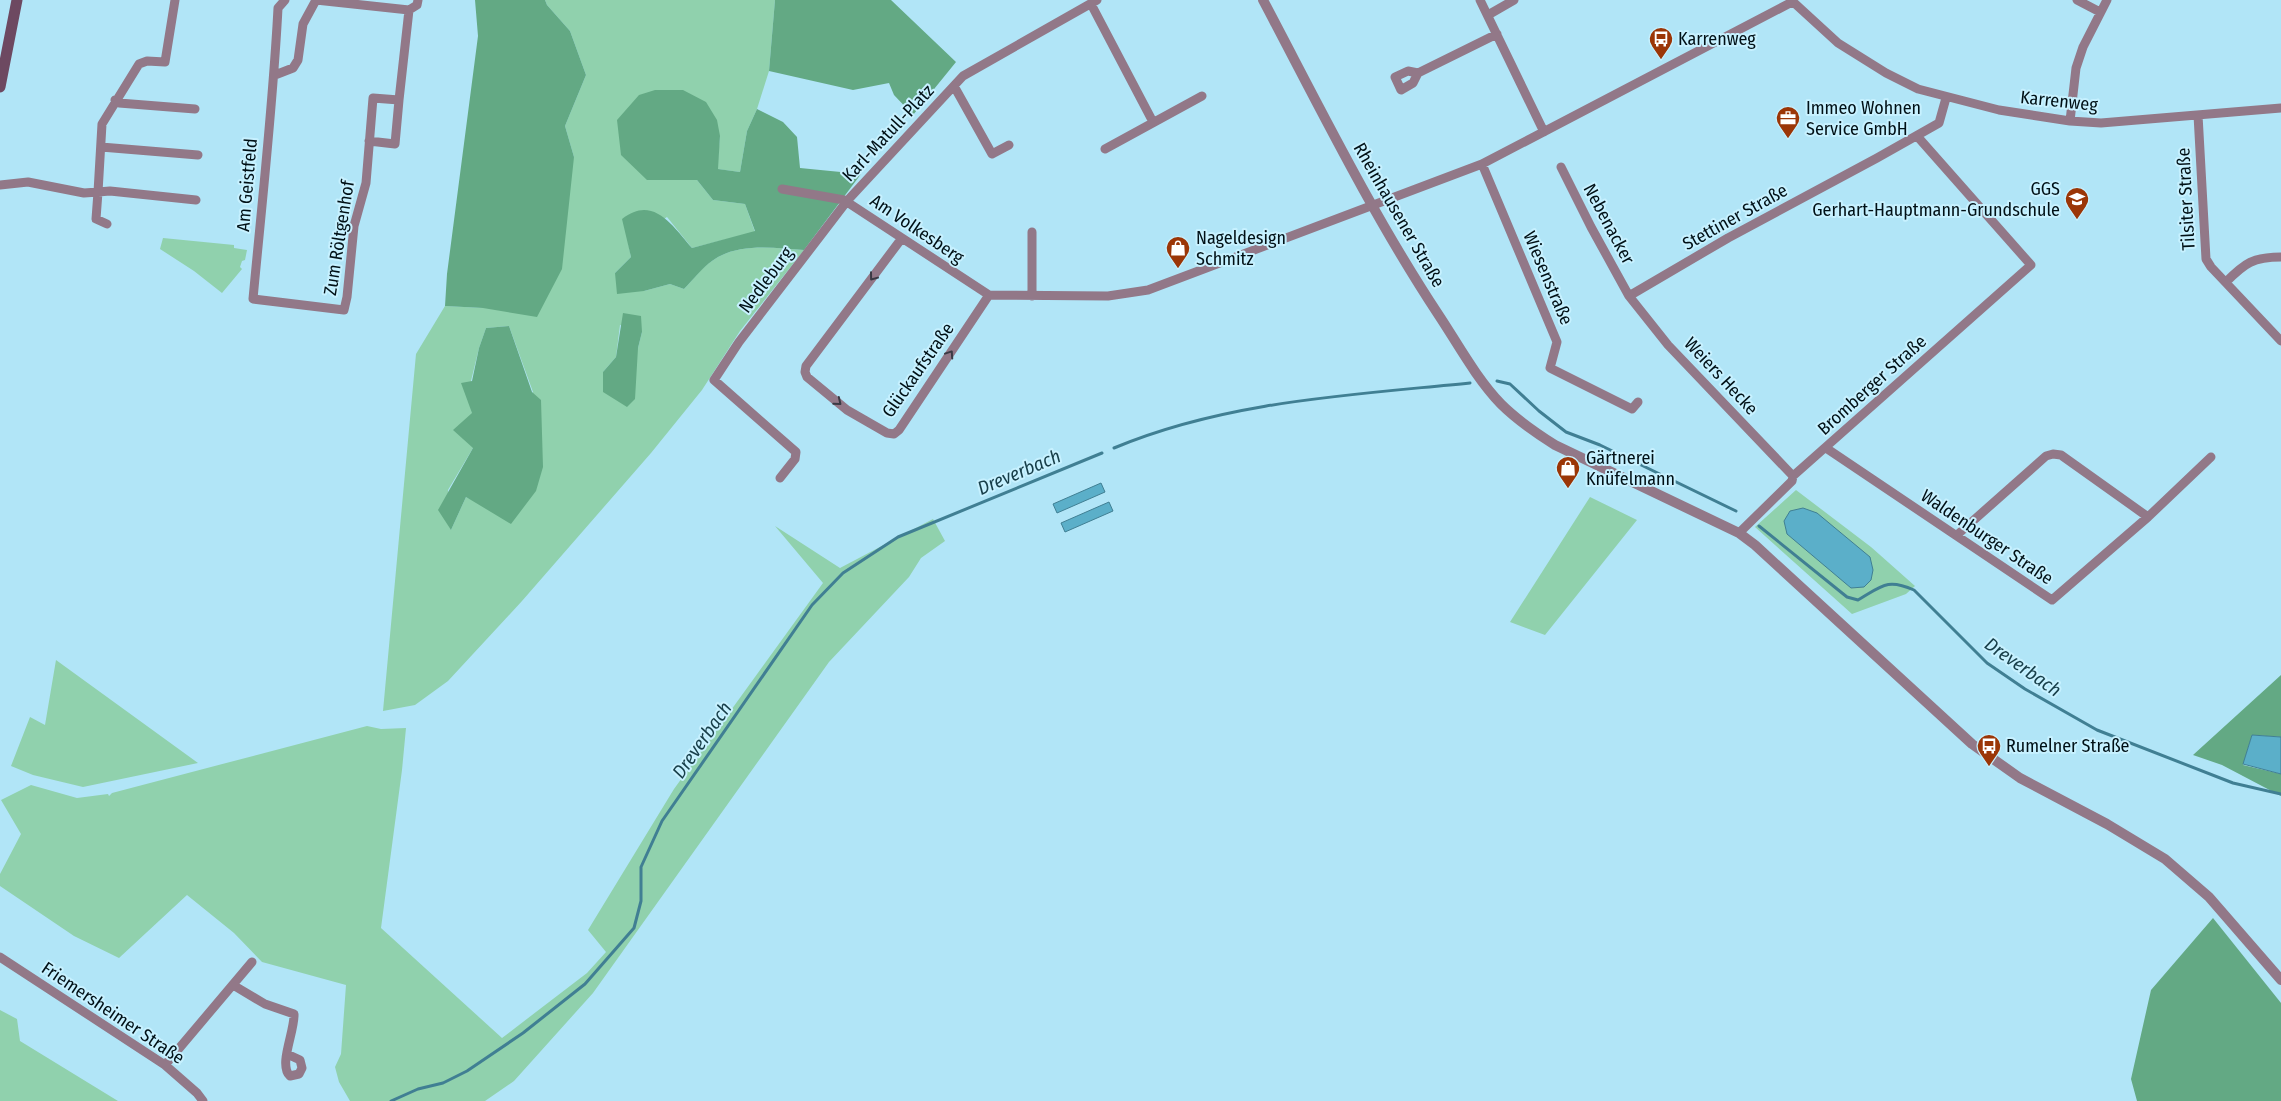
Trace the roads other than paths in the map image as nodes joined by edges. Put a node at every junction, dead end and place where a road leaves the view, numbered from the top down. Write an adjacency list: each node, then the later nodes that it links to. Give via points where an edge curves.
1 (17, 0): 20 (main road)
2 (175, 0): 23 (street, via 164,62 139,64)
3 (285, 0): 18 (street, Am Geistfeld, via 278,8)
4 (315, 0): 13 (street); 18 (street, via 303,24 298,60 293,68)
5 (418, 0): 13 (street, via 417,5)
6 (1263, 0): 44 (street, Rheinhausener Straße)
7 (1480, 0): 15 (street)
8 (1514, 0): 15 (street)
9 (2077, 0): 14 (street)
10 (2106, 0): 14 (street)
11 (1792, 1): 22 (street, Karrenweg, via 1838,43 1918,89); 30 (street, Karrenweg)
12 (1094, 2): 19 (street, Karl-Matull-Platz, via 981,64); 29 (street)
13 (409, 10): 24 (street)
14 (2100, 12): 28 (street, via 2076,68)
15 (1488, 14): 16 (street)
16 (1497, 34): 17 (street); 30 (street)
17 (1418, 73)
18 (274, 75): 53 (street, Am Geistfeld)
19 (954, 86): 33 (street, via 992,154); 43 (street, Karl-Matull-Platz)
20 (0, 87)
21 (1202, 96): 29 (street)
22 (1946, 98): 28 (street, Karrenweg); 31 (street, Stettiner Straße, via 1939,123)
23 (115, 100): 26 (street, via 119,103); 34 (street, via 102,124)
24 (399, 100): 32 (street, Zum Röltgenhof, via 373,98); 32 (street, via 396,144)
25 (2281, 108): 27 (street, Karrenweg)
26 (195, 109)
27 (2198, 115): 28 (street, Karrenweg, via 2101,123); 49 (street, Tilsiter Straße, via 2206,259)
28 (2070, 121)
29 (1153, 122): 35 (street)
30 (1544, 132): 37 (street, Karrenweg)
31 (1917, 136): 52 (street, Stettiner Straße, via 1728,238); 56 (street, Bromberger Straße, via 2031,265)
32 (369, 141): 53 (street, Zum Röltgenhof, via 366,183 354,226 344,310)
33 (1009, 144)
34 (101, 147): 36 (street); 41 (street)
35 (1105, 149)
36 (198, 155)
37 (1482, 164): 44 (street, Karrenweg); 55 (street, Wiesenstraße, via 1557,342 1550,368 1632,409)
38 (1561, 167): 52 (street, Nebenacker)
39 (0, 185): 41 (street, via 28,182 84,193)
40 (782, 189): 43 (street, Am Volkesberg)
41 (98, 192): 42 (street); 45 (street, via 96,219)
42 (196, 200)
43 (847, 201): 47 (street, Am Volkesberg); 59 (street, Nedleburg, via 714,380 796,452 795,459)
44 (1371, 205): 51 (street, via 1148,290 1128,295); 61 (street, Rheinhausener Straße, via 1418,284 1500,403 1531,430 1584,460)
45 (107, 224)
46 (1032, 232): 51 (street)
47 (902, 238): 50 (street, Am Volkesberg); 50 (street, Glückaufstraße, one-way to 50, via 806,366 807,377 847,410 886,433 894,434 899,430)
48 (2281, 257): 49 (street, via 2253,260)
49 (2226, 282): 54 (street, Tilsiter Straße)
50 (989, 295): 51 (street)
51 (1032, 296)
52 (1629, 296): 58 (street, Weiers Hecke, via 1672,349)
53 (253, 299)
54 (2281, 341)
55 (1638, 402)
56 (1826, 448): 58 (street, Bromberger Straße); 62 (street, Waldenburger Straße)
57 (2211, 457): 60 (street, Waldenburger Straße)
58 (1793, 476): 61 (street, Bromberger Straße)
59 (780, 478)
60 (2148, 517): 62 (street, via 2061,455 2053,454 2046,456); 62 (street, Waldenburger Straße, via 2052,600)
61 (1739, 533): 65 (street, via 1972,744 2020,778 2165,859 2209,897)
62 (1957, 535)
63 (0, 958): 68 (street, Friemersheimer Straße)
64 (252, 962): 66 (street)
65 (2281, 980)
66 (233, 985): 67 (street, via 265,1004 294,1014); 68 (street)
67 (287, 1054)
68 (165, 1065): 69 (street, Friemersheimer Straße)
69 (202, 1101)

